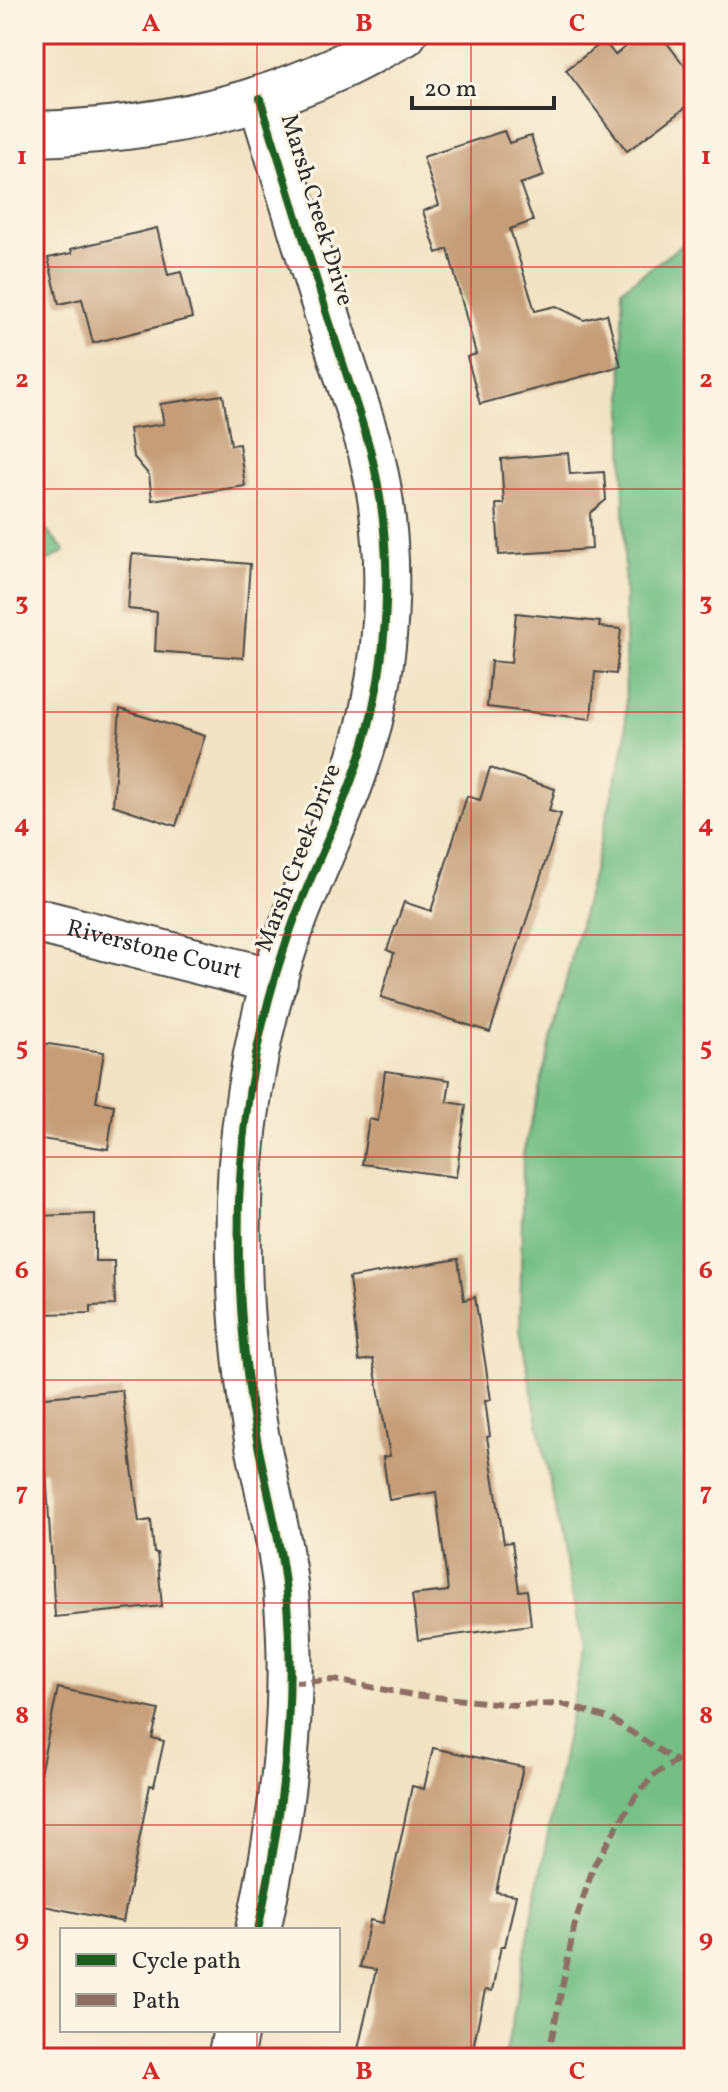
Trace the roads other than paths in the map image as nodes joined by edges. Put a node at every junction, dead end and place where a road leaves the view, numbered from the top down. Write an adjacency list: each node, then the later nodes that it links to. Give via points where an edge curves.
1 (404, 34): 2 (street, via 337,69)
2 (260, 98): 3 (street, via 187,118 95,132); 5 (street, Marsh Creek Drive, via 371,453 384,536 385,627 372,713)
3 (34, 134)
4 (34, 920): 5 (street, Riverstone Court)
5 (275, 981): 6 (street, Marsh Creek Drive, via 246,1121 238,1238 241,1327 286,1592 292,1682 283,1801)
6 (258, 1928)
7 (236, 2032): 8 (street)
8 (230, 2058)

